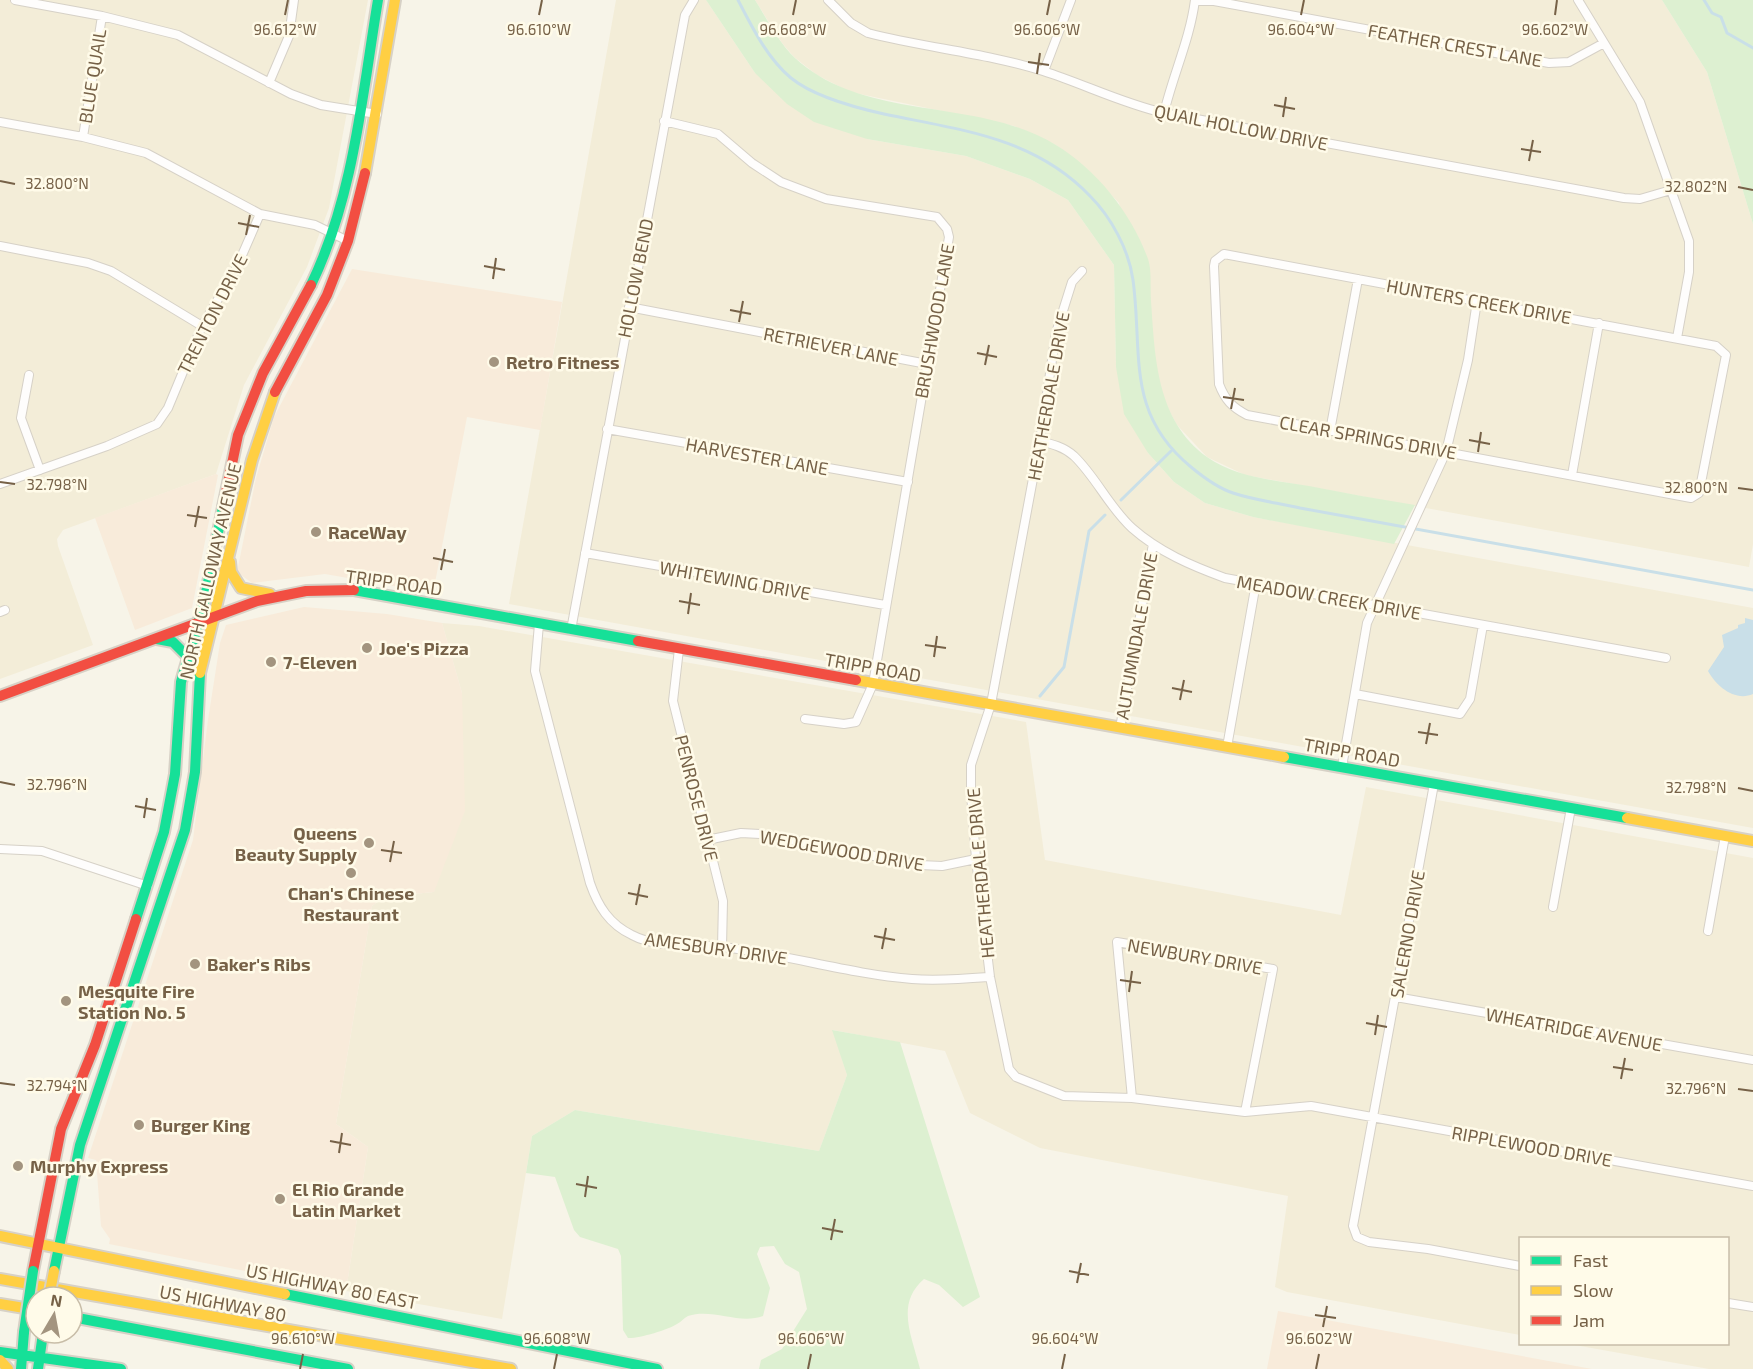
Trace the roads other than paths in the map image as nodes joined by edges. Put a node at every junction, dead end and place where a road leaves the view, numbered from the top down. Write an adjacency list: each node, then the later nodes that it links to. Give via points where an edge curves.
1 (15, 0): 10 (street)
2 (294, 0): 13 (street, via 289,36)
3 (378, 0): 14 (main road, NORTH GALLOWAY AVENUE)
4 (395, 0): 16 (main road, NORTH GALLOWAY AVENUE)
5 (694, 0): 17 (street, HOLLOW BEND, via 685,15)
6 (828, 0): 12 (street, QUAIL HOLLOW DRIVE, via 851,24 868,33)
7 (1071, 0): 12 (street)
8 (1195, 0): 11 (street, FEATHER CREST LANE, via 1549,63 1569,62); 15 (street, via 1189,34)
9 (1578, 0): 11 (street)
10 (102, 16): 13 (street, via 178,35); 19 (street, BLUE QUAIL)
11 (1604, 42): 20 (street, via 1640,102)
12 (1044, 71): 15 (street, QUAIL HOLLOW DRIVE, via 1132,106)
13 (269, 83): 14 (street, via 321,105)
14 (359, 112): 16 (street); 22 (main road, NORTH GALLOWAY AVENUE, via 346,190)
15 (1164, 113): 20 (street, QUAIL HOLLOW DRIVE, via 1624,198)
16 (376, 114): 23 (main road, NORTH GALLOWAY AVENUE)
17 (664, 121): 29 (street, HOLLOW BEND); 35 (street, BRUSHWOOD LANE, via 718,135 781,182 826,199 937,218 943,223 950,237)
18 (0, 122): 19 (street)
19 (83, 137): 21 (street, via 146,153)
20 (1671, 190): 32 (street, via 1689,241 1689,272)
21 (260, 214): 22 (street, via 315,225); 31 (street, TRENTON DRIVE, via 236,269)
22 (333, 234): 23 (street); 33 (main road, NORTH GALLOWAY AVENUE)
23 (348, 241): 34 (main road, NORTH GALLOWAY AVENUE, via 327,295)
24 (0, 246): 31 (street, via 111,271)
25 (1219, 256): 27 (street, HUNTERS CREEK DRIVE); 38 (street, CLEAR SPRINGS DRIVE, via 1214,277 1218,368 1224,397 1233,408 1247,415)
26 (1082, 271): 39 (street, HEATHERDALE DRIVE, via 1072,282 1056,333)
27 (1358, 279): 28 (street, HUNTERS CREEK DRIVE); 38 (street)
28 (1477, 301): 30 (street, HUNTERS CREEK DRIVE); 40 (street, via 1468,360)
29 (629, 307): 35 (street, RETRIEVER LANE); 37 (street, HOLLOW BEND)
30 (1599, 323): 32 (street, HUNTERS CREEK DRIVE); 42 (street)
31 (202, 326): 41 (street, TRENTON DRIVE, via 168,408 157,424)
32 (1677, 338): 45 (street, HUNTERS CREEK DRIVE, via 1724,350 1725,365 1702,488)
33 (278, 345): 34 (main road); 54 (main road, NORTH GALLOWAY AVENUE, via 243,418)
34 (294, 355): 47 (main road, NORTH GALLOWAY AVENUE, via 264,420)
35 (927, 364): 43 (street, BRUSHWOOD LANE)
36 (29, 375): 41 (street, via 21,418)
37 (607, 429): 43 (street, HARVESTER LANE); 48 (street, HOLLOW BEND)
38 (1330, 431): 40 (street, CLEAR SPRINGS DRIVE)
39 (1040, 441): 46 (street, MEADOW CREEK DRIVE, via 1073,456 1115,510); 65 (street, HEATHERDALE DRIVE)
40 (1446, 452): 42 (street, CLEAR SPRINGS DRIVE); 51 (street)
41 (40, 470): 44 (street, TRENTON DRIVE)
42 (1572, 475): 45 (street, CLEAR SPRINGS DRIVE)
43 (908, 482): 52 (street, BRUSHWOOD LANE)
44 (0, 484)
45 (1695, 497)
46 (1153, 544): 49 (street, MEADOW CREEK DRIVE, via 1225,578); 67 (street, AUTUMNDALE DRIVE)
47 (230, 554): 50 (main road, via 231,572 241,588); 53 (main road, NORTH GALLOWAY AVENUE)
48 (585, 554): 52 (street, WHITEWING DRIVE); 57 (street, HOLLOW BEND)
49 (1257, 584): 51 (street, MEADOW CREEK DRIVE); 68 (street)
50 (282, 595): 53 (main road, TRIPP ROAD); 55 (main road, TRIPP ROAD, via 356,590)
51 (1375, 604): 56 (street, MEADOW CREEK DRIVE); 63 (street, via 1362,640)
52 (885, 605): 62 (street, BRUSHWOOD LANE)
53 (215, 616): 54 (main road, TRIPP ROAD); 78 (main road, NORTH GALLOWAY AVENUE, via 199,679 191,802)
54 (199, 622): 58 (main road, TRIPP ROAD); 60 (main road, NORTH GALLOWAY AVENUE)
55 (539, 624): 57 (main road, TRIPP ROAD); 83 (street, AMESBURY DRIVE, via 535,671 590,883 604,915 632,935 650,942)
56 (1483, 624): 61 (street, MEADOW CREEK DRIVE); 63 (street, via 1470,699 1460,714)
57 (571, 630): 59 (main road, TRIPP ROAD)
58 (153, 639): 60 (main road, via 173,642); 64 (main road, TRIPP ROAD)
59 (679, 649): 62 (main road, TRIPP ROAD); 73 (street, PENROSE DRIVE, via 674,707)
60 (188, 656): 77 (main road, NORTH GALLOWAY AVENUE, via 181,682 171,796)
61 (1666, 658)
62 (873, 684): 65 (main road, TRIPP ROAD); 66 (street, BRUSHWOOD LANE, via 856,722)
63 (1355, 694): 69 (street)
64 (0, 696)
65 (991, 704): 67 (main road, TRIPP ROAD); 76 (street, HEATHERDALE DRIVE, via 971,765)
66 (805, 719)
67 (1120, 728): 68 (main road, TRIPP ROAD)
68 (1227, 747): 69 (main road, TRIPP ROAD)
69 (1342, 767): 70 (main road, TRIPP ROAD)
70 (1434, 784): 71 (main road, TRIPP ROAD); 85 (street, SALERNO DRIVE)
71 (1572, 808): 72 (main road, TRIPP ROAD); 79 (street)
72 (1725, 836): 74 (main road, TRIPP ROAD); 82 (street)
73 (708, 840): 76 (street, WEDGEWOOD DRIVE, via 741,833 760,834 920,865 942,866); 83 (street, PENROSE DRIVE, via 723,901)
74 (1753, 841)
75 (0, 849): 77 (street, via 42,851)
76 (976, 859): 84 (street, HEATHERDALE DRIVE)
77 (148, 886): 78 (main road); 80 (main road, NORTH GALLOWAY AVENUE)
78 (166, 892): 81 (main road, NORTH GALLOWAY AVENUE)
79 (1553, 907)
80 (140, 908): 81 (main road); 86 (main road, NORTH GALLOWAY AVENUE)
81 (159, 914): 87 (main road, NORTH GALLOWAY AVENUE)
82 (1708, 931)
83 (722, 947): 84 (street, AMESBURY DRIVE, via 911,979)
84 (990, 977): 89 (street, HEATHERDALE DRIVE, via 1004,1050 1009,1069 1016,1077 1064,1096)
85 (1396, 997): 88 (street, WHEATRIDGE AVENUE); 92 (street, SALERNO DRIVE)
86 (95, 1045): 87 (main road); 95 (main road, NORTH GALLOWAY AVENUE, via 61,1129)
87 (112, 1051): 96 (main road, NORTH GALLOWAY AVENUE, via 76,1159)
88 (1753, 1060)
89 (1132, 1098): 91 (street, HEATHERDALE DRIVE); 91 (street, NEWBURY DRIVE, via 1117,942 1273,969)
90 (1311, 1106): 91 (street, HEATHERDALE DRIVE); 92 (street, RIPPLEWOOD DRIVE)
91 (1245, 1112)
92 (1372, 1117): 93 (street, RIPPLEWOOD DRIVE); 97 (street, SALERNO DRIVE, via 1353,1227 1357,1237)
93 (1753, 1186)
94 (0, 1236): 95 (main road, US HIGHWAY 80 EAST)
95 (38, 1242): 96 (main road, US HIGHWAY 80 EAST); 107 (main road, NORTH GALLOWAY AVENUE, bridge)
96 (60, 1246): 99 (main road, NORTH GALLOWAY AVENUE, bridge); 118 (main road, US HIGHWAY 80 EAST)
97 (1519, 1266)
98 (0, 1279): 117 (main road, US HIGHWAY 80)
99 (51, 1285)
100 (1729, 1303): 102 (street)
101 (0, 1304): 103 (main road)
102 (1753, 1307)
103 (24, 1308)
104 (84, 1319): 116 (main road)
105 (40, 1345): 108 (main road)
106 (0, 1352): 107 (main road)
107 (21, 1355): 108 (main road); 112 (main road, NORTH GALLOWAY AVENUE)
108 (38, 1357): 110 (main road); 113 (main road)
109 (0, 1360): 111 (main road)
110 (79, 1363): 114 (main road); 115 (main road)
111 (8, 1369)
112 (21, 1369)
113 (38, 1369)
114 (57, 1369)
115 (121, 1369)
116 (348, 1369)
117 (511, 1369)
118 (657, 1369)

